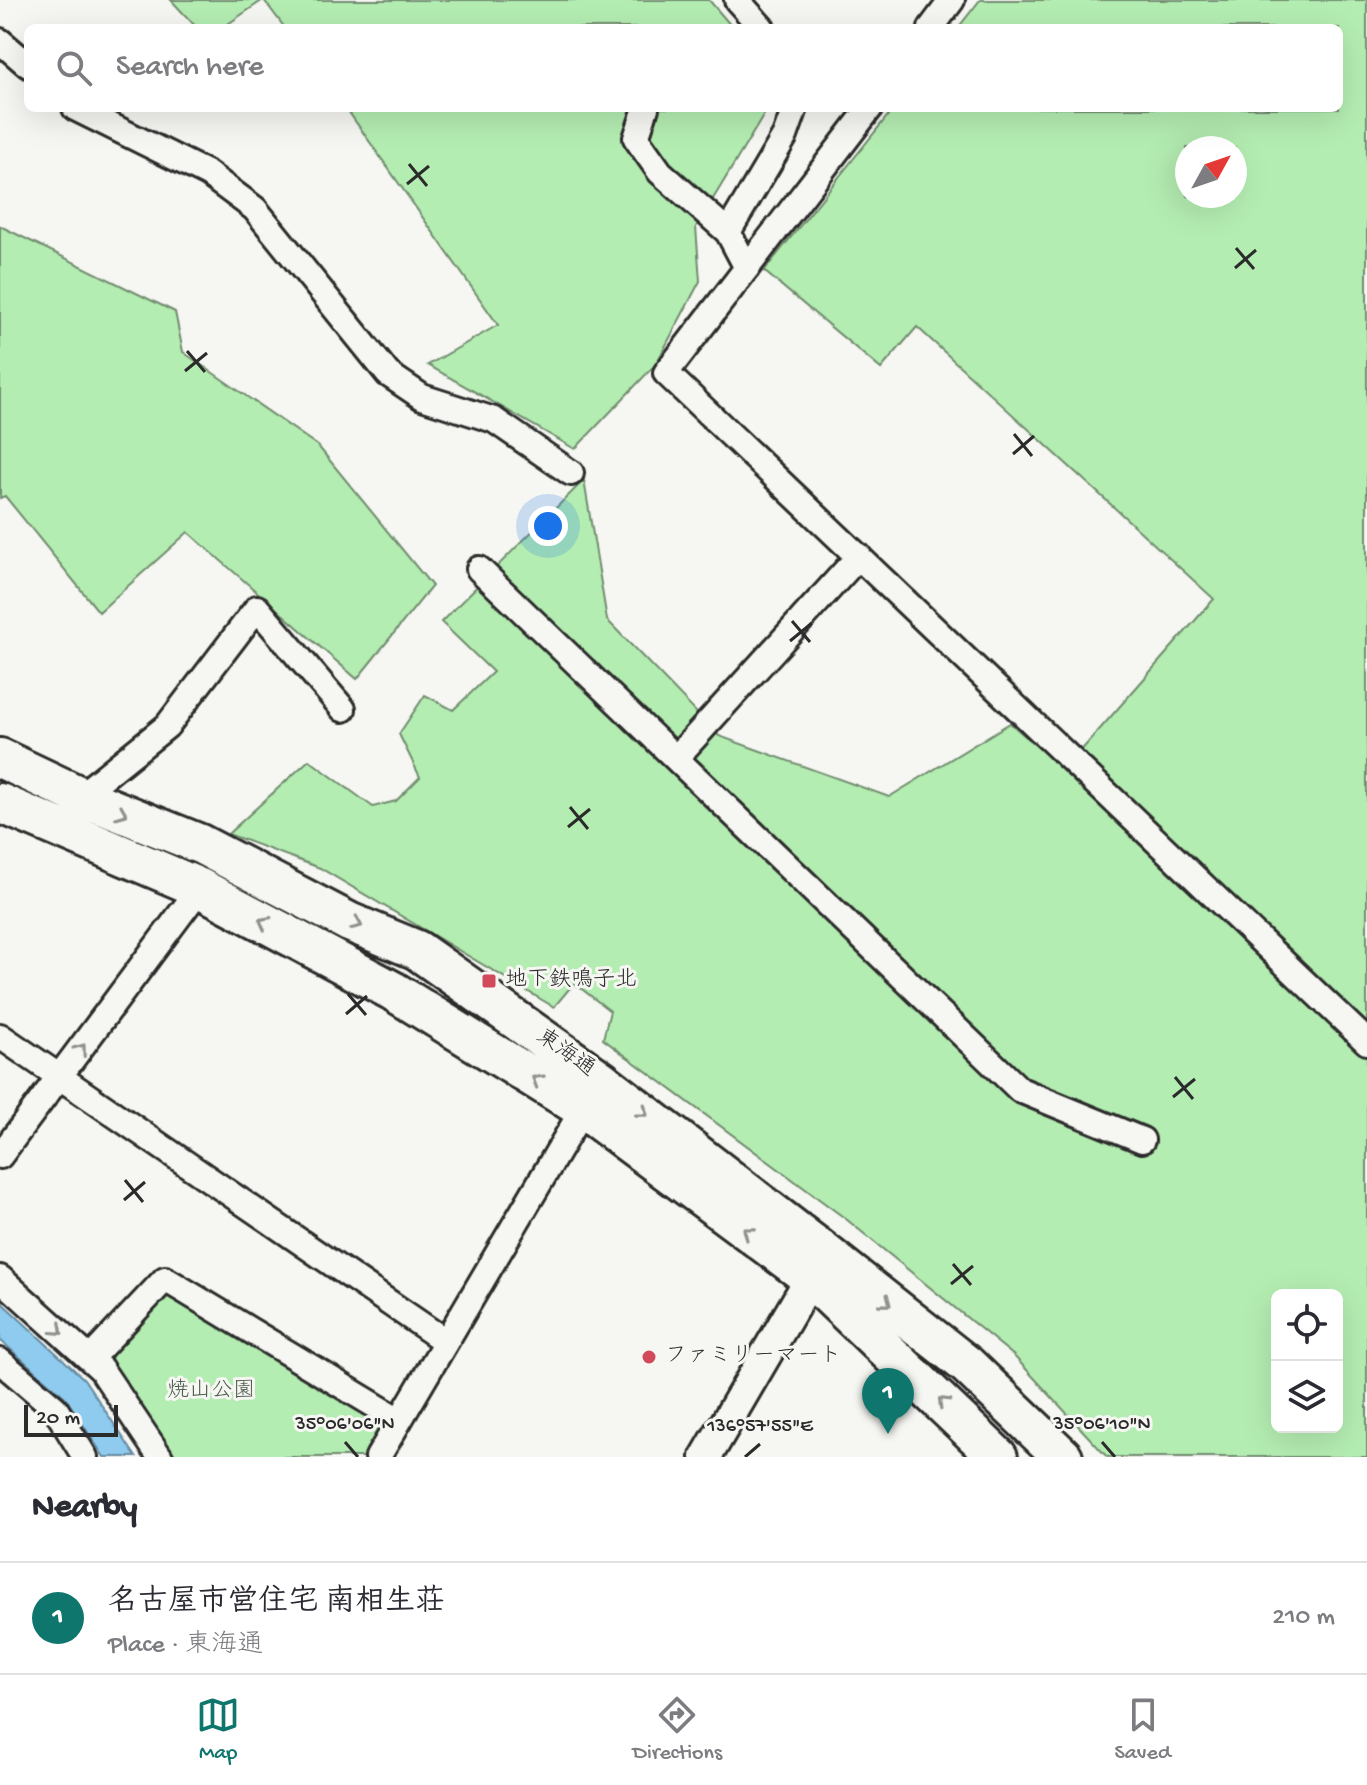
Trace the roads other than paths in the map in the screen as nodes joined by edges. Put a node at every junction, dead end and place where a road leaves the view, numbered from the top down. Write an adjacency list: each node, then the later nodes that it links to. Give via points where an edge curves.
1 (737, 0): 3 (street)
2 (952, 0): 4 (street)
3 (758, 24)
4 (934, 24)
5 (0, 41): 6 (street)
6 (24, 62)
7 (83, 112): 13 (street, via 208,174 255,209 388,374 422,397 494,420)
8 (645, 112): 11 (street, via 636,138 660,172)
9 (794, 112): 11 (street)
10 (867, 112): 12 (street)
11 (728, 232): 12 (street)
12 (747, 268): 14 (street, via 666,373)
13 (571, 473)
14 (859, 556): 18 (street); 23 (street)
15 (479, 569): 18 (street)
16 (343, 709): 19 (street, via 257,608 167,726)
17 (0, 758): 19 (main road, 東海通)
18 (676, 758): 26 (street, via 1020,1090)
19 (80, 796): 25 (main road, 東海通, one-way to 25, via 200,844 349,922 417,950)
20 (0, 803): 21 (main road, 東海通)
21 (200, 888): 24 (street, one-way to 21); 25 (main road, 東海通, one-way to 21)
22 (0, 1036): 24 (street)
23 (1367, 1042)
24 (59, 1078): 27 (street); 30 (street)
25 (592, 1094): 28 (main road, 東海通); 30 (street)
26 (1142, 1140)
27 (0, 1156)
28 (818, 1266): 37 (street); 38 (main road, 東海通, one-way to 28); 39 (main road, 東海通, one-way to 39, via 967,1365)
29 (0, 1278): 31 (street, one-way to 31)
30 (445, 1341): 33 (street)
31 (90, 1359): 33 (street, via 165,1279); 35 (street)
32 (0, 1361): 34 (street, via 55,1408)
33 (399, 1420): 36 (street)
34 (85, 1457)
35 (160, 1457)
36 (378, 1457)
37 (706, 1457)
38 (998, 1457)
39 (1063, 1457)

